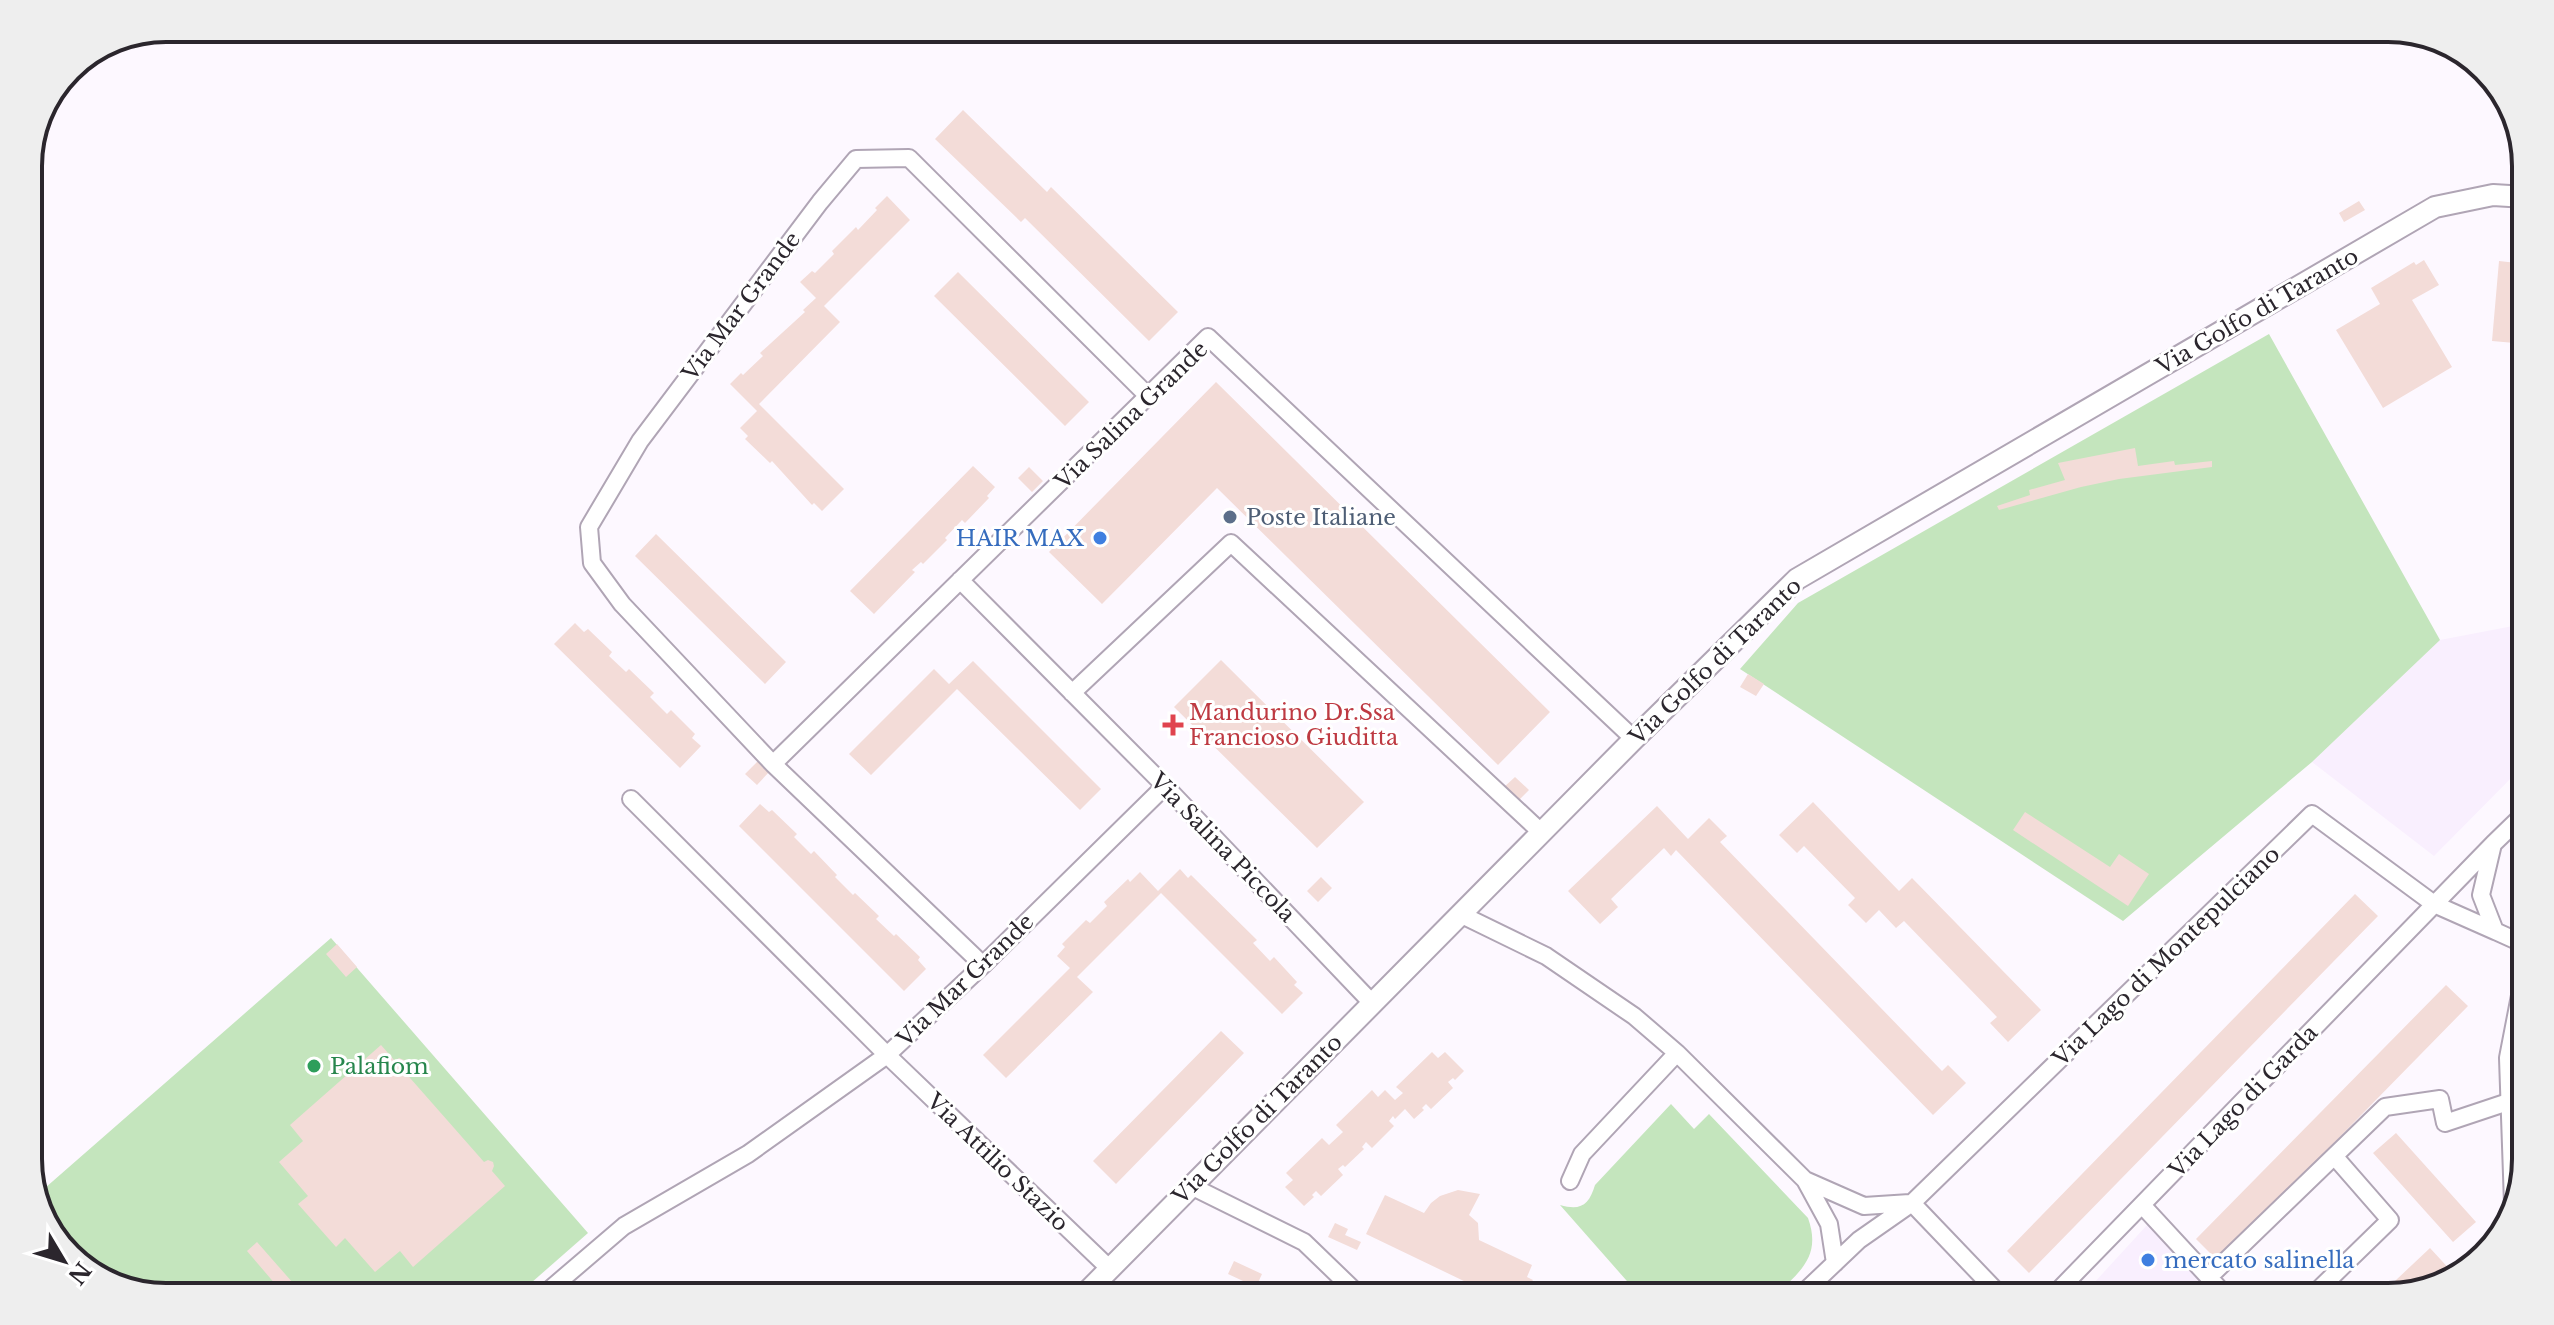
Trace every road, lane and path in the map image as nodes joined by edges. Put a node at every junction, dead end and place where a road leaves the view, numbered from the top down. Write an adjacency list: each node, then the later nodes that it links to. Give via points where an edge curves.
1 (2512, 196): 5 (street, Via Golfo di Taranto, via 2435,207 1797,579)
2 (1148, 396): 3 (street, Via Salina Grande); 5 (street, Via Salina Grande, via 1208,337); 6 (street, Via Mar Grande, via 909,158 856,159 640,441 589,527 592,563 622,604)
3 (960, 580): 4 (street, Via Salina Piccola); 6 (street, Via Salina Grande)
4 (1072, 693): 7 (street, Via Salina Piccola); 10 (street, via 1231,543)
5 (1634, 739): 10 (street, Via Golfo di Taranto)
6 (773, 764): 16 (street)
7 (1165, 786): 16 (street, Via Mar Grande); 17 (street, Via Salina Piccola)
8 (631, 799): 20 (street, Via Mar Grande)
9 (2512, 826): 11 (street, Via Lago di Garda)
10 (1542, 833): 13 (street, Via Golfo di Taranto)
11 (2493, 844): 12 (street, Via Lago di Garda); 14 (street, via 2481,895)
12 (2434, 904): 14 (street); 27 (street, Via Lago di Montepulciano, via 2312,814); 28 (street, Via Lago di Garda)
13 (1462, 915): 17 (street, Via Golfo di Taranto); 19 (street, via 1546,956 1634,1016)
14 (2495, 931): 15 (street)
15 (2512, 939)
16 (983, 965): 20 (street, Via Mar Grande)
17 (1372, 1003): 26 (street, Via Golfo di Taranto)
18 (2512, 1048): 21 (street)
19 (1677, 1053): 24 (street); 25 (street, via 1582,1154)
20 (887, 1055): 30 (street, Via Attilio Stazio); 32 (street, via 748,1154 624,1226)
21 (2511, 1101): 22 (street); 23 (street, via 2445,1123 2440,1099 2385,1107)
22 (2512, 1127)
23 (2335, 1157): 31 (street); 39 (street, via 2390,1220)
24 (1805, 1180): 27 (street, via 1864,1206); 29 (street, via 1829,1224)
25 (1570, 1181)
26 (1191, 1186): 30 (street, Via Golfo di Taranto); 34 (street, Via Golfo di Taranto, via 1304,1242)
27 (1912, 1203): 29 (street, Via Lago di Montepulciano); 36 (street)
28 (2142, 1205): 31 (street); 37 (street, Via Lago di Garda)
29 (1835, 1263): 35 (street, Via Lago di Montepulciano)
30 (1110, 1269): 33 (street, Via Golfo di Taranto)
31 (2209, 1277): 38 (street)
32 (557, 1283)
33 (1096, 1283)
34 (1346, 1283)
35 (1814, 1283)
36 (1989, 1283)
37 (2066, 1283)
38 (2214, 1283)
39 (2325, 1283)

